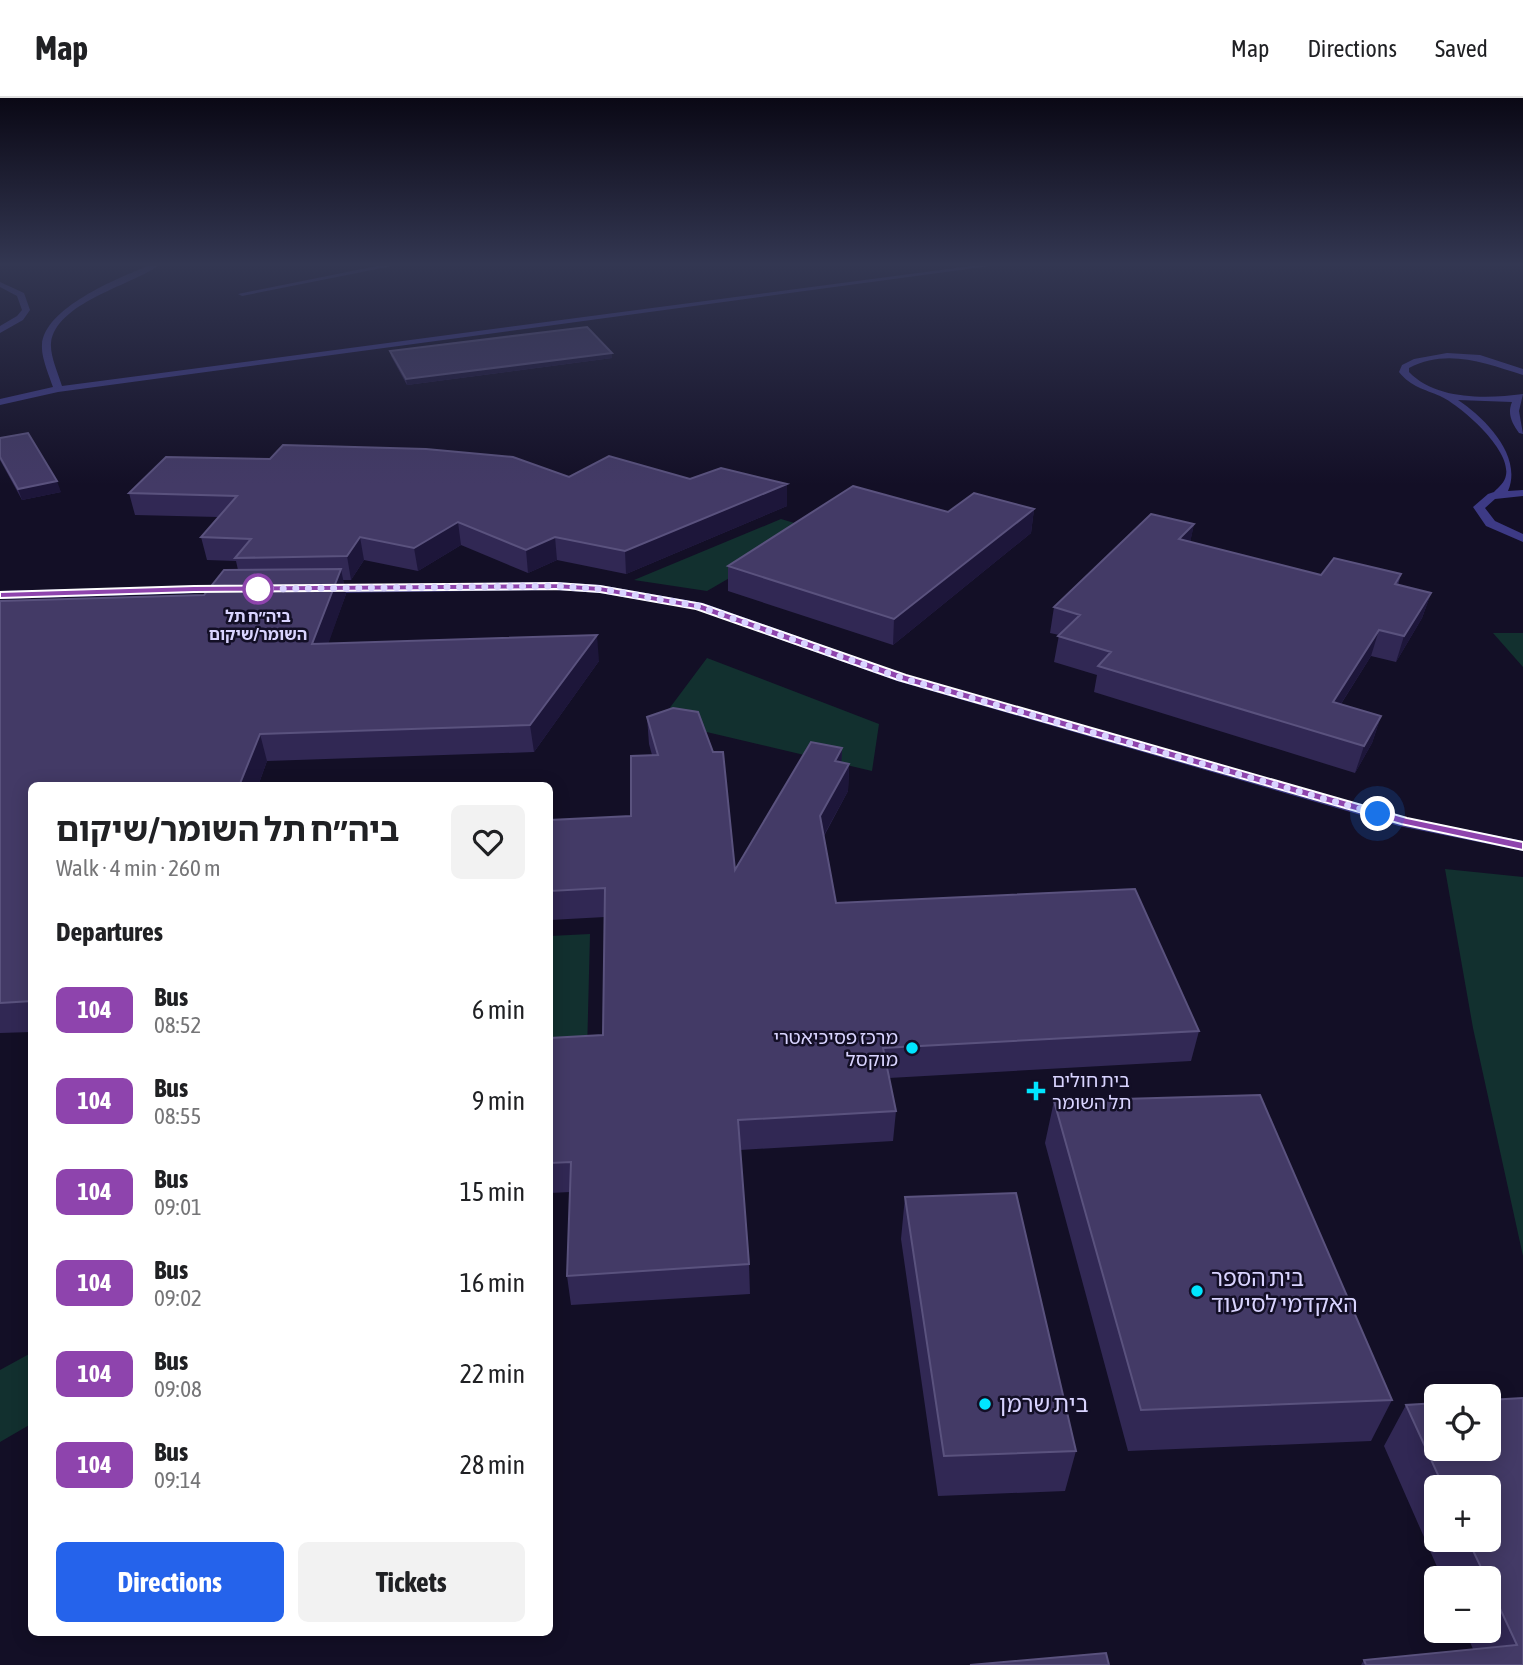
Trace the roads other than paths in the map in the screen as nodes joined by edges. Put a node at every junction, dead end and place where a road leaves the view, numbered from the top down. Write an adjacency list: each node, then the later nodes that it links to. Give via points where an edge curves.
1 (48, 339): 4 (street)
2 (434, 339): 4 (street)
3 (1523, 371): 5 (street, via 1476,359 1441,357 1405,367 1411,381)
4 (58, 389): 7 (street)
5 (1439, 393): 6 (street, via 1473,399); 10 (street, via 1475,417 1513,464 1512,478)
6 (1521, 398): 8 (street, via 1513,413)
7 (0, 402)
8 (1523, 431)
9 (1523, 493): 10 (street)
10 (1499, 495): 11 (street, via 1483,501 1481,513 1492,525)
11 (1523, 538)
12 (247, 589): 14 (street)
13 (313, 589): 15 (street, via 556,586 698,606 902,678 1405,822)
14 (0, 594)
15 (1462, 833): 16 (street); 17 (street)
16 (1523, 838)
17 (1523, 846)

